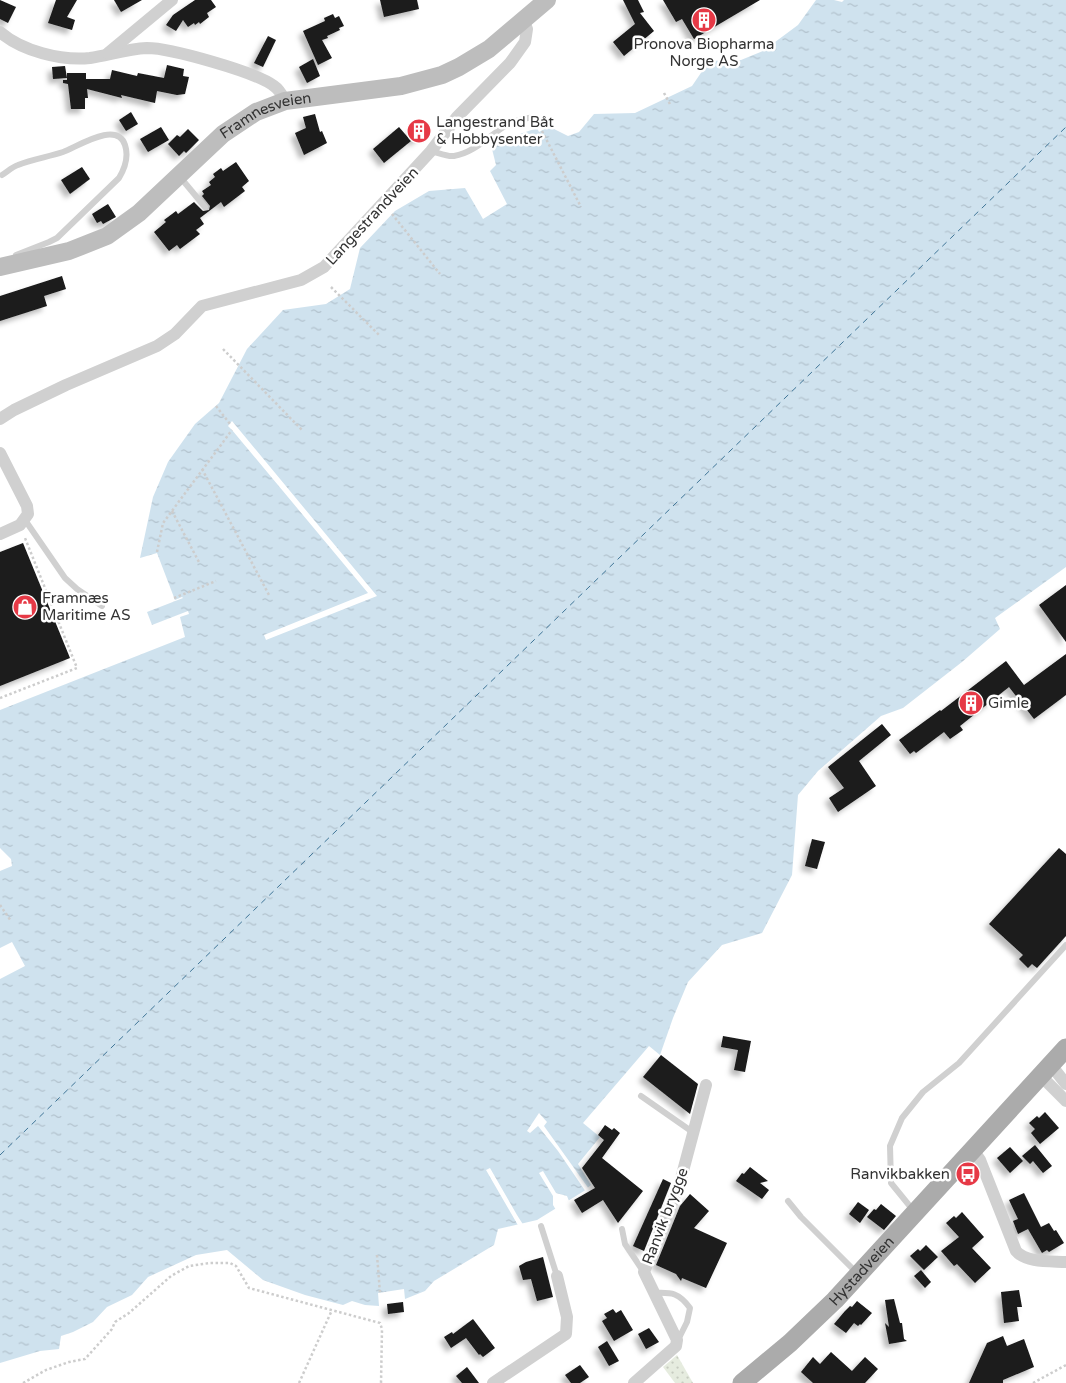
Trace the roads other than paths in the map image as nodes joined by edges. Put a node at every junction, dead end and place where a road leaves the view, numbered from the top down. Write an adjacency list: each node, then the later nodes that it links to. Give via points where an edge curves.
1 (172, 0): 5 (street)
2 (547, 0): 3 (main road, Framnesveien)
3 (524, 22): 6 (main road, Framnesveien, via 482,54 430,79 402,86); 8 (street, Langestrandveien, via 527,29 525,42 510,63 457,117)
4 (0, 32): 5 (street, via 16,42 54,56 90,58)
5 (107, 54): 6 (street, via 148,48 191,56 261,78 276,86)
6 (285, 101): 10 (main road, Framnesveien, via 256,112 223,134)
7 (536, 117): 8 (lane, via 515,121 467,152 454,156)
8 (432, 151): 13 (street, Langestrandveien, via 333,259 310,276 202,306 175,334 157,346 66,385)
9 (2, 175): 12 (lane, via 16,165 63,152 104,135 119,137 126,148 124,169 119,178 56,238 16,255)
10 (178, 175): 11 (lane); 12 (main road, Framnesveien, via 139,213 107,236 69,251)
11 (205, 207)
12 (7, 265)
13 (0, 419)
14 (0, 453): 15 (street, via 27,506 28,514)
15 (22, 522): 16 (street); 17 (lane, via 65,578)
16 (0, 534)
17 (102, 606)
18 (1066, 945): 28 (lane, via 959,1063 923,1092 902,1118 890,1146 890,1183)
19 (1066, 1048): 20 (main road, Hystadveien)
20 (1046, 1071): 21 (street); 24 (street); 26 (main road, Hystadveien)
21 (1066, 1084)
22 (706, 1085): 25 (street, Ranvik brygge)
23 (641, 1096): 25 (lane)
24 (1066, 1101)
25 (694, 1133): 32 (street, Ranvik brygge, via 679,1186)
26 (973, 1150): 28 (main road, Hystadveien); 31 (street, via 980,1160 1016,1251 1035,1260)
27 (788, 1201): 33 (lane)
28 (916, 1213): 33 (main road, Hystadveien)
29 (541, 1226): 34 (lane)
30 (622, 1229): 32 (lane, via 625,1244)
31 (1066, 1262)
32 (644, 1272): 35 (street, Ranvik brygge)
33 (859, 1274): 39 (main road, Hystadveien, via 790,1343)
34 (557, 1276): 37 (street, via 567,1317 566,1334)
35 (654, 1292): 36 (street, Ranvik brygge); 36 (lane, via 669,1292 682,1297 690,1308)
36 (677, 1340): 38 (street, via 676,1346)
37 (493, 1383)
38 (634, 1383)
39 (742, 1383)

